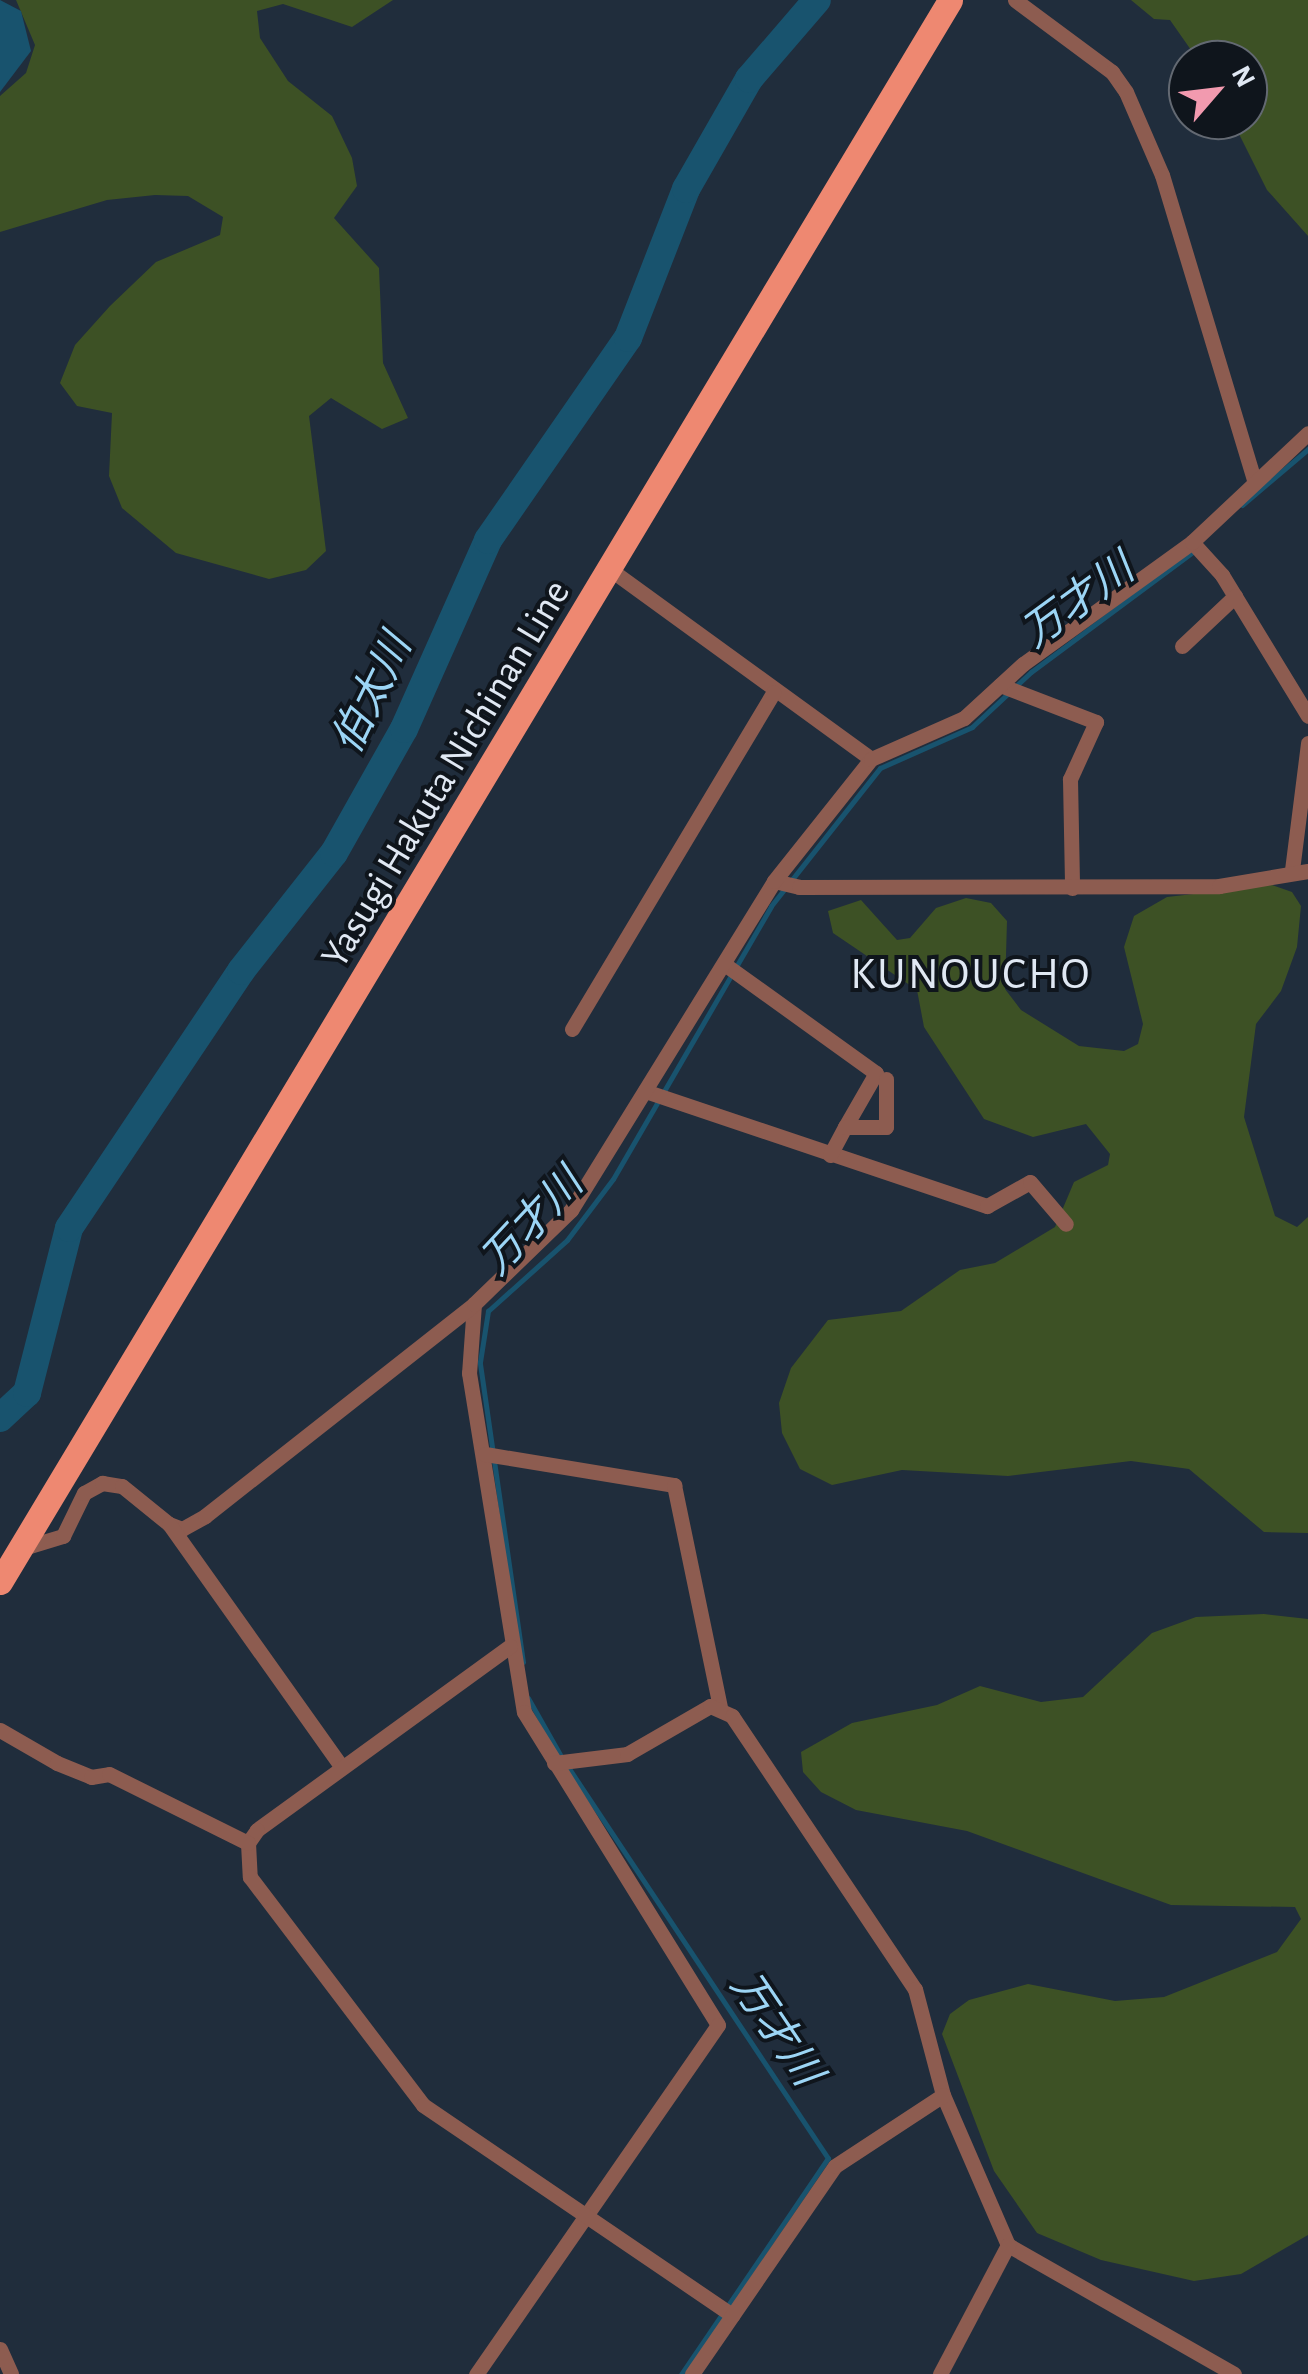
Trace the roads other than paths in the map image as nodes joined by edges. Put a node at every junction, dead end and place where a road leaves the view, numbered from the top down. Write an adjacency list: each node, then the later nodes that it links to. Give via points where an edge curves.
1 (950, 0): 6 (main road, Yasugi Hakuta Nichinan Line)
2 (1015, 0): 4 (street, via 1073,39 1126,92 1162,174)
3 (1308, 433): 4 (street)
4 (1254, 480): 5 (street)
5 (1192, 542): 7 (street); 9 (street)
6 (610, 570): 10 (street); 27 (main road, Yasugi Hakuta Nichinan Line)
7 (1235, 596): 8 (street); 11 (street)
8 (1182, 646)
9 (1009, 690): 13 (street, via 964,718); 16 (street, via 1096,722 1070,779)
10 (772, 693): 13 (street); 18 (street)
11 (1308, 716)
12 (1308, 743): 14 (street)
13 (870, 759): 15 (street)
14 (1300, 871): 16 (street, via 1220,886)
15 (782, 884): 16 (street); 17 (street)
16 (1072, 888)
17 (734, 970): 20 (street); 21 (street, via 876,1074)
18 (572, 1029)
19 (886, 1079): 21 (street, via 886,1127)
20 (654, 1094): 22 (street); 24 (street, via 571,1210)
21 (845, 1127): 22 (street)
22 (830, 1154): 23 (street, via 987,1206 1030,1182)
23 (1066, 1224)
24 (474, 1304): 25 (street, via 469,1373); 26 (street, via 205,1516 182,1528)
25 (492, 1453): 29 (street); 30 (street, via 674,1484)
26 (169, 1524): 27 (street, via 122,1486 102,1483 84,1494 63,1536); 33 (street)
27 (23, 1548): 28 (main road, Yasugi Hakuta Nichinan Line)
28 (0, 1582)
29 (510, 1646): 32 (street, via 524,1712); 33 (street)
30 (720, 1707): 32 (street, via 627,1754); 35 (street, via 762,1753 915,1989)
31 (0, 1730): 34 (street, via 57,1763 91,1777 109,1774)
32 (563, 1763): 36 (street, via 718,2025)
33 (341, 1766): 34 (street)
34 (248, 1843): 36 (street, via 255,1889 423,2105)
35 (943, 2095): 37 (street); 38 (street, via 835,2166)
36 (586, 2216): 38 (street); 41 (street)
37 (1008, 2245): 43 (street); 44 (street)
38 (727, 2311): 42 (street)
39 (0, 2349): 40 (street)
40 (11, 2374)
41 (476, 2374)
42 (692, 2374)
43 (940, 2374)
44 (1234, 2374)

